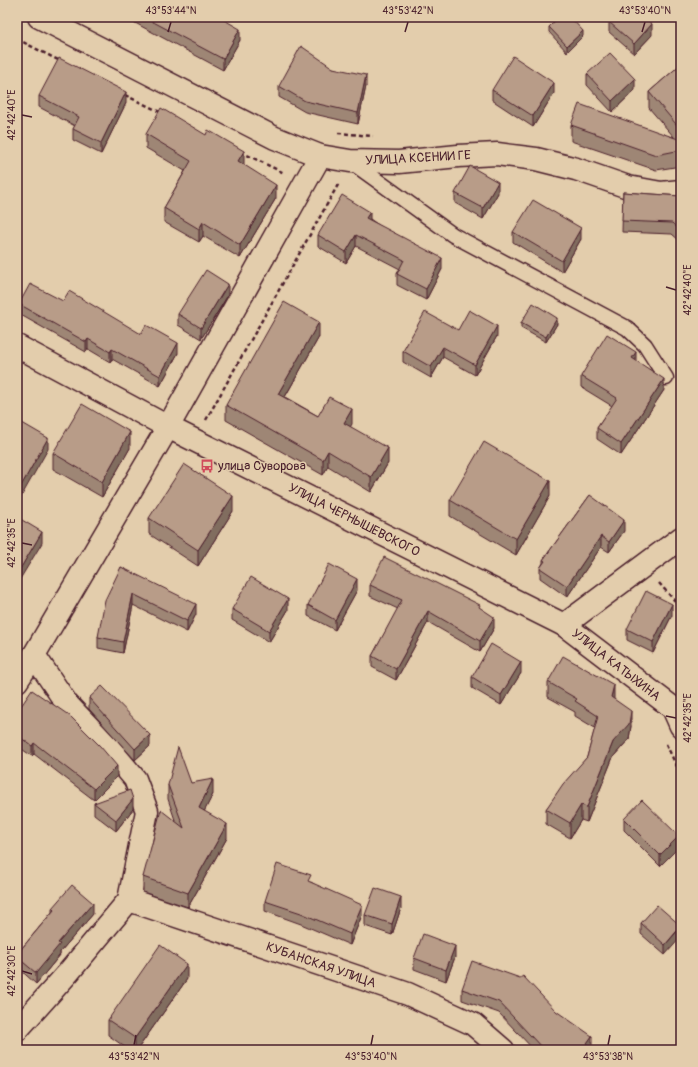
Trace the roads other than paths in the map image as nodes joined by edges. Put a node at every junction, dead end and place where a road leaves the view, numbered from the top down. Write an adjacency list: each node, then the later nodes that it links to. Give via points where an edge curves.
1 (39, 17): 2 (street, УЛИЦА КСЕНИИ ГЕ, via 275,138)
2 (320, 156): 3 (street, УЛИЦА КСЕНИИ ГЕ); 7 (street)
3 (350, 161): 4 (street, УЛИЦА КСЕНИИ ГЕ, via 399,162 497,154 576,169 628,187 661,193); 6 (lane, via 453,235 627,328 645,345)
4 (681, 191)
5 (17, 346): 7 (street, УЛИЦА ЧЕРНЫШЕВСКОГО)
6 (666, 378)
7 (168, 426): 9 (street, УЛИЦА ЧЕРНЫШЕВСКОГО); 10 (street)
8 (681, 538): 9 (street, УЛИЦА КАТЫХИНА)
9 (564, 625): 12 (street, УЛИЦА КАТЫХИНА, via 673,708)
10 (34, 655): 11 (street); 13 (street, via 67,704 135,779 147,811)
11 (17, 681)
12 (681, 726)
13 (129, 900): 14 (street, via 68,974); 15 (street, КУБАНСКАЯ УЛИЦА, via 408,994 473,1024)
14 (17, 1030)
15 (503, 1050)

